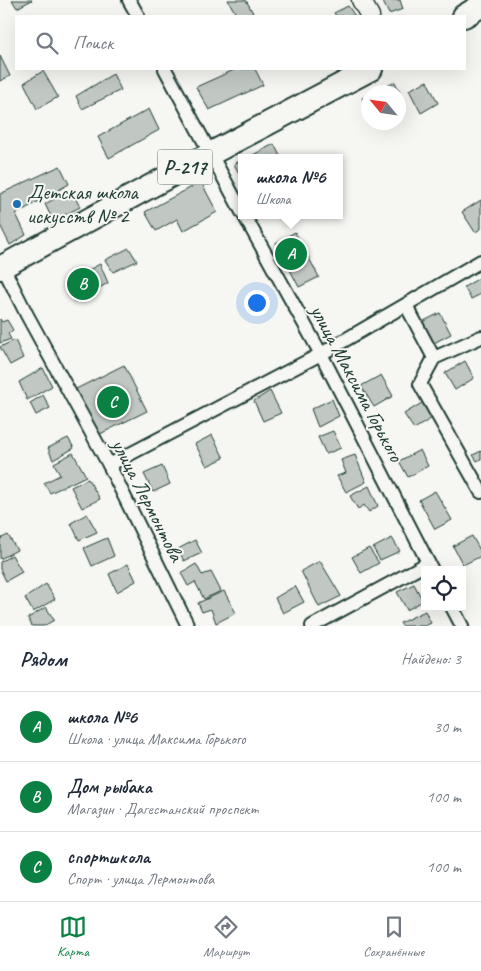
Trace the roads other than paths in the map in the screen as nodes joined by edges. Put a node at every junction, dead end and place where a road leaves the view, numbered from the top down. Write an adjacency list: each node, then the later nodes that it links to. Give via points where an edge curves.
1 (129, 0): 4 (street)
2 (361, 0): 5 (street)
3 (481, 6): 6 (highway)
4 (137, 15)
5 (369, 15)
6 (466, 15)
7 (166, 70): 9 (street)
8 (369, 70): 9 (highway, Р-217)
9 (210, 154): 10 (street); 13 (highway, Р-217)
10 (238, 205)
11 (246, 219): 16 (street, улица Максима Горького)
12 (481, 261): 14 (street)
13 (1, 265): 18 (street, улица Лермонтова)
14 (406, 305): 16 (street); 17 (street)
15 (481, 337): 17 (street)
16 (320, 354): 18 (street); 20 (street, улица Максима Горького)
17 (434, 358): 19 (street, via 420,384)
18 (109, 465): 23 (street, улица Лермонтова)
19 (481, 492)
20 (430, 566)
21 (421, 571): 24 (street)
22 (454, 611): 25 (street)
23 (188, 626)
24 (312, 626)
25 (462, 626)

